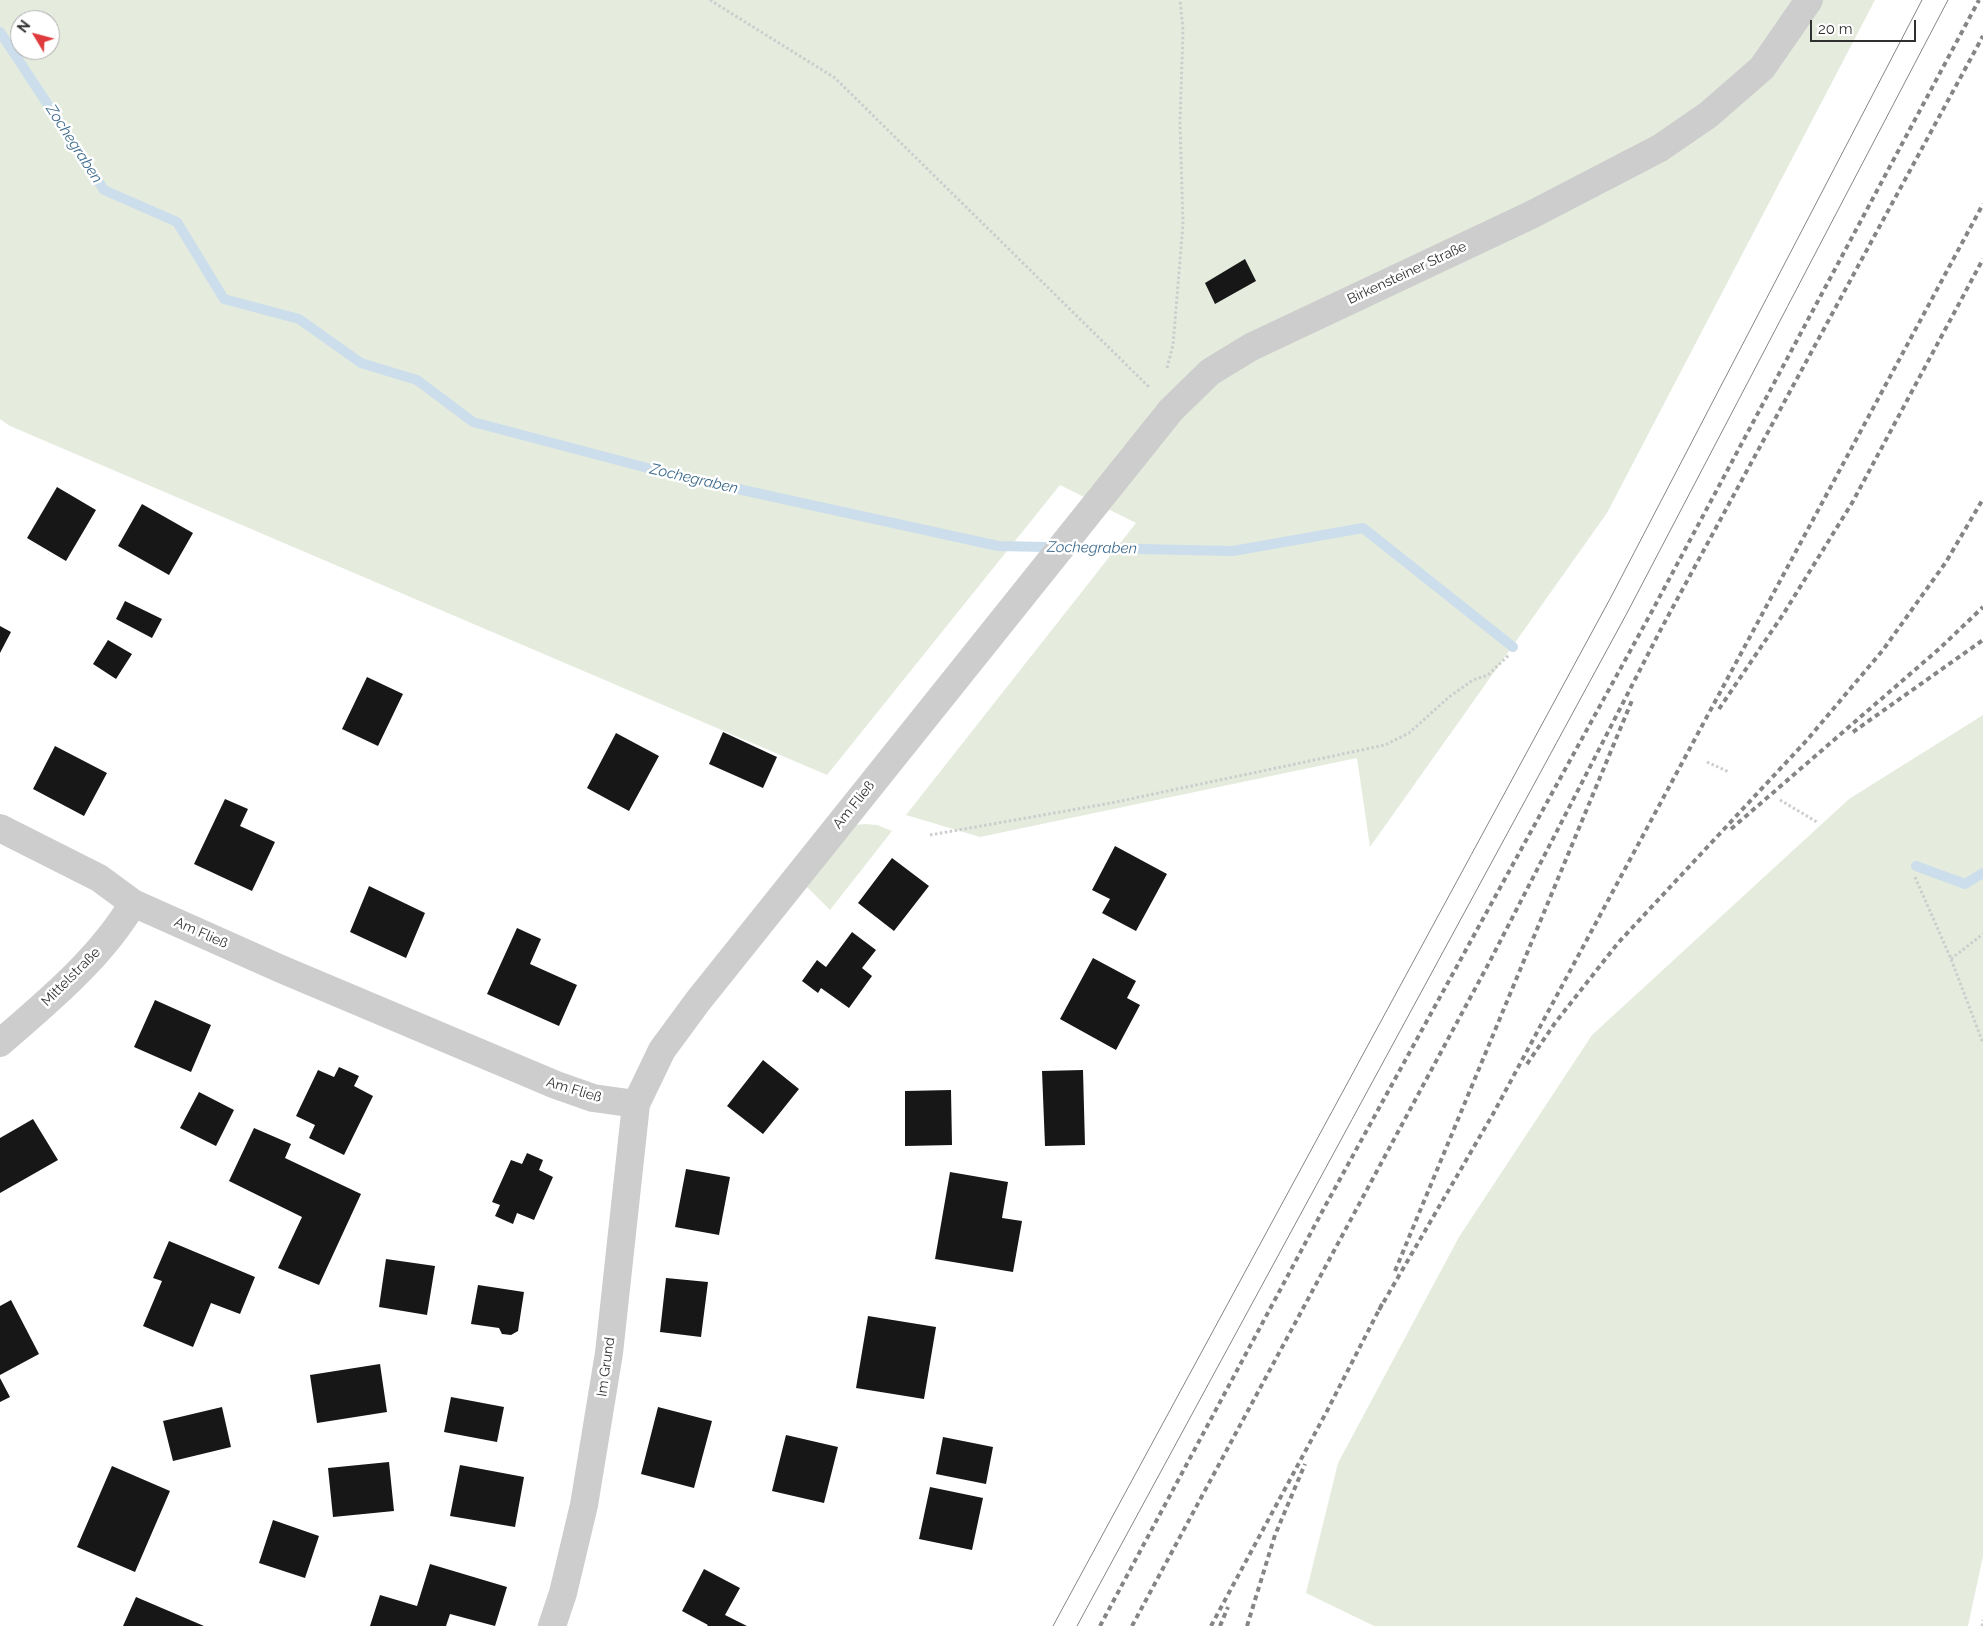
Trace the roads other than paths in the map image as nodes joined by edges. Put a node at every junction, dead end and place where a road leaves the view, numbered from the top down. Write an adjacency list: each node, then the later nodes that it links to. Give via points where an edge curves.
1 (1809, 0): 2 (street, Birkensteiner Straße, via 1762,68 1708,115 1660,148 1531,215 1251,347 1165,403 1093,507)
2 (1035, 582): 6 (street, Am Fließ, via 698,1001 662,1050)
3 (0, 828): 4 (street, Am Fließ, via 100,878)
4 (133, 903): 5 (street, Mittelstraße, via 112,935 81,968); 6 (street, Am Fließ, via 556,1086 593,1098)
5 (0, 1043)
6 (636, 1104): 7 (street, Im Grund, via 608,1360 584,1505)
7 (552, 1626)

